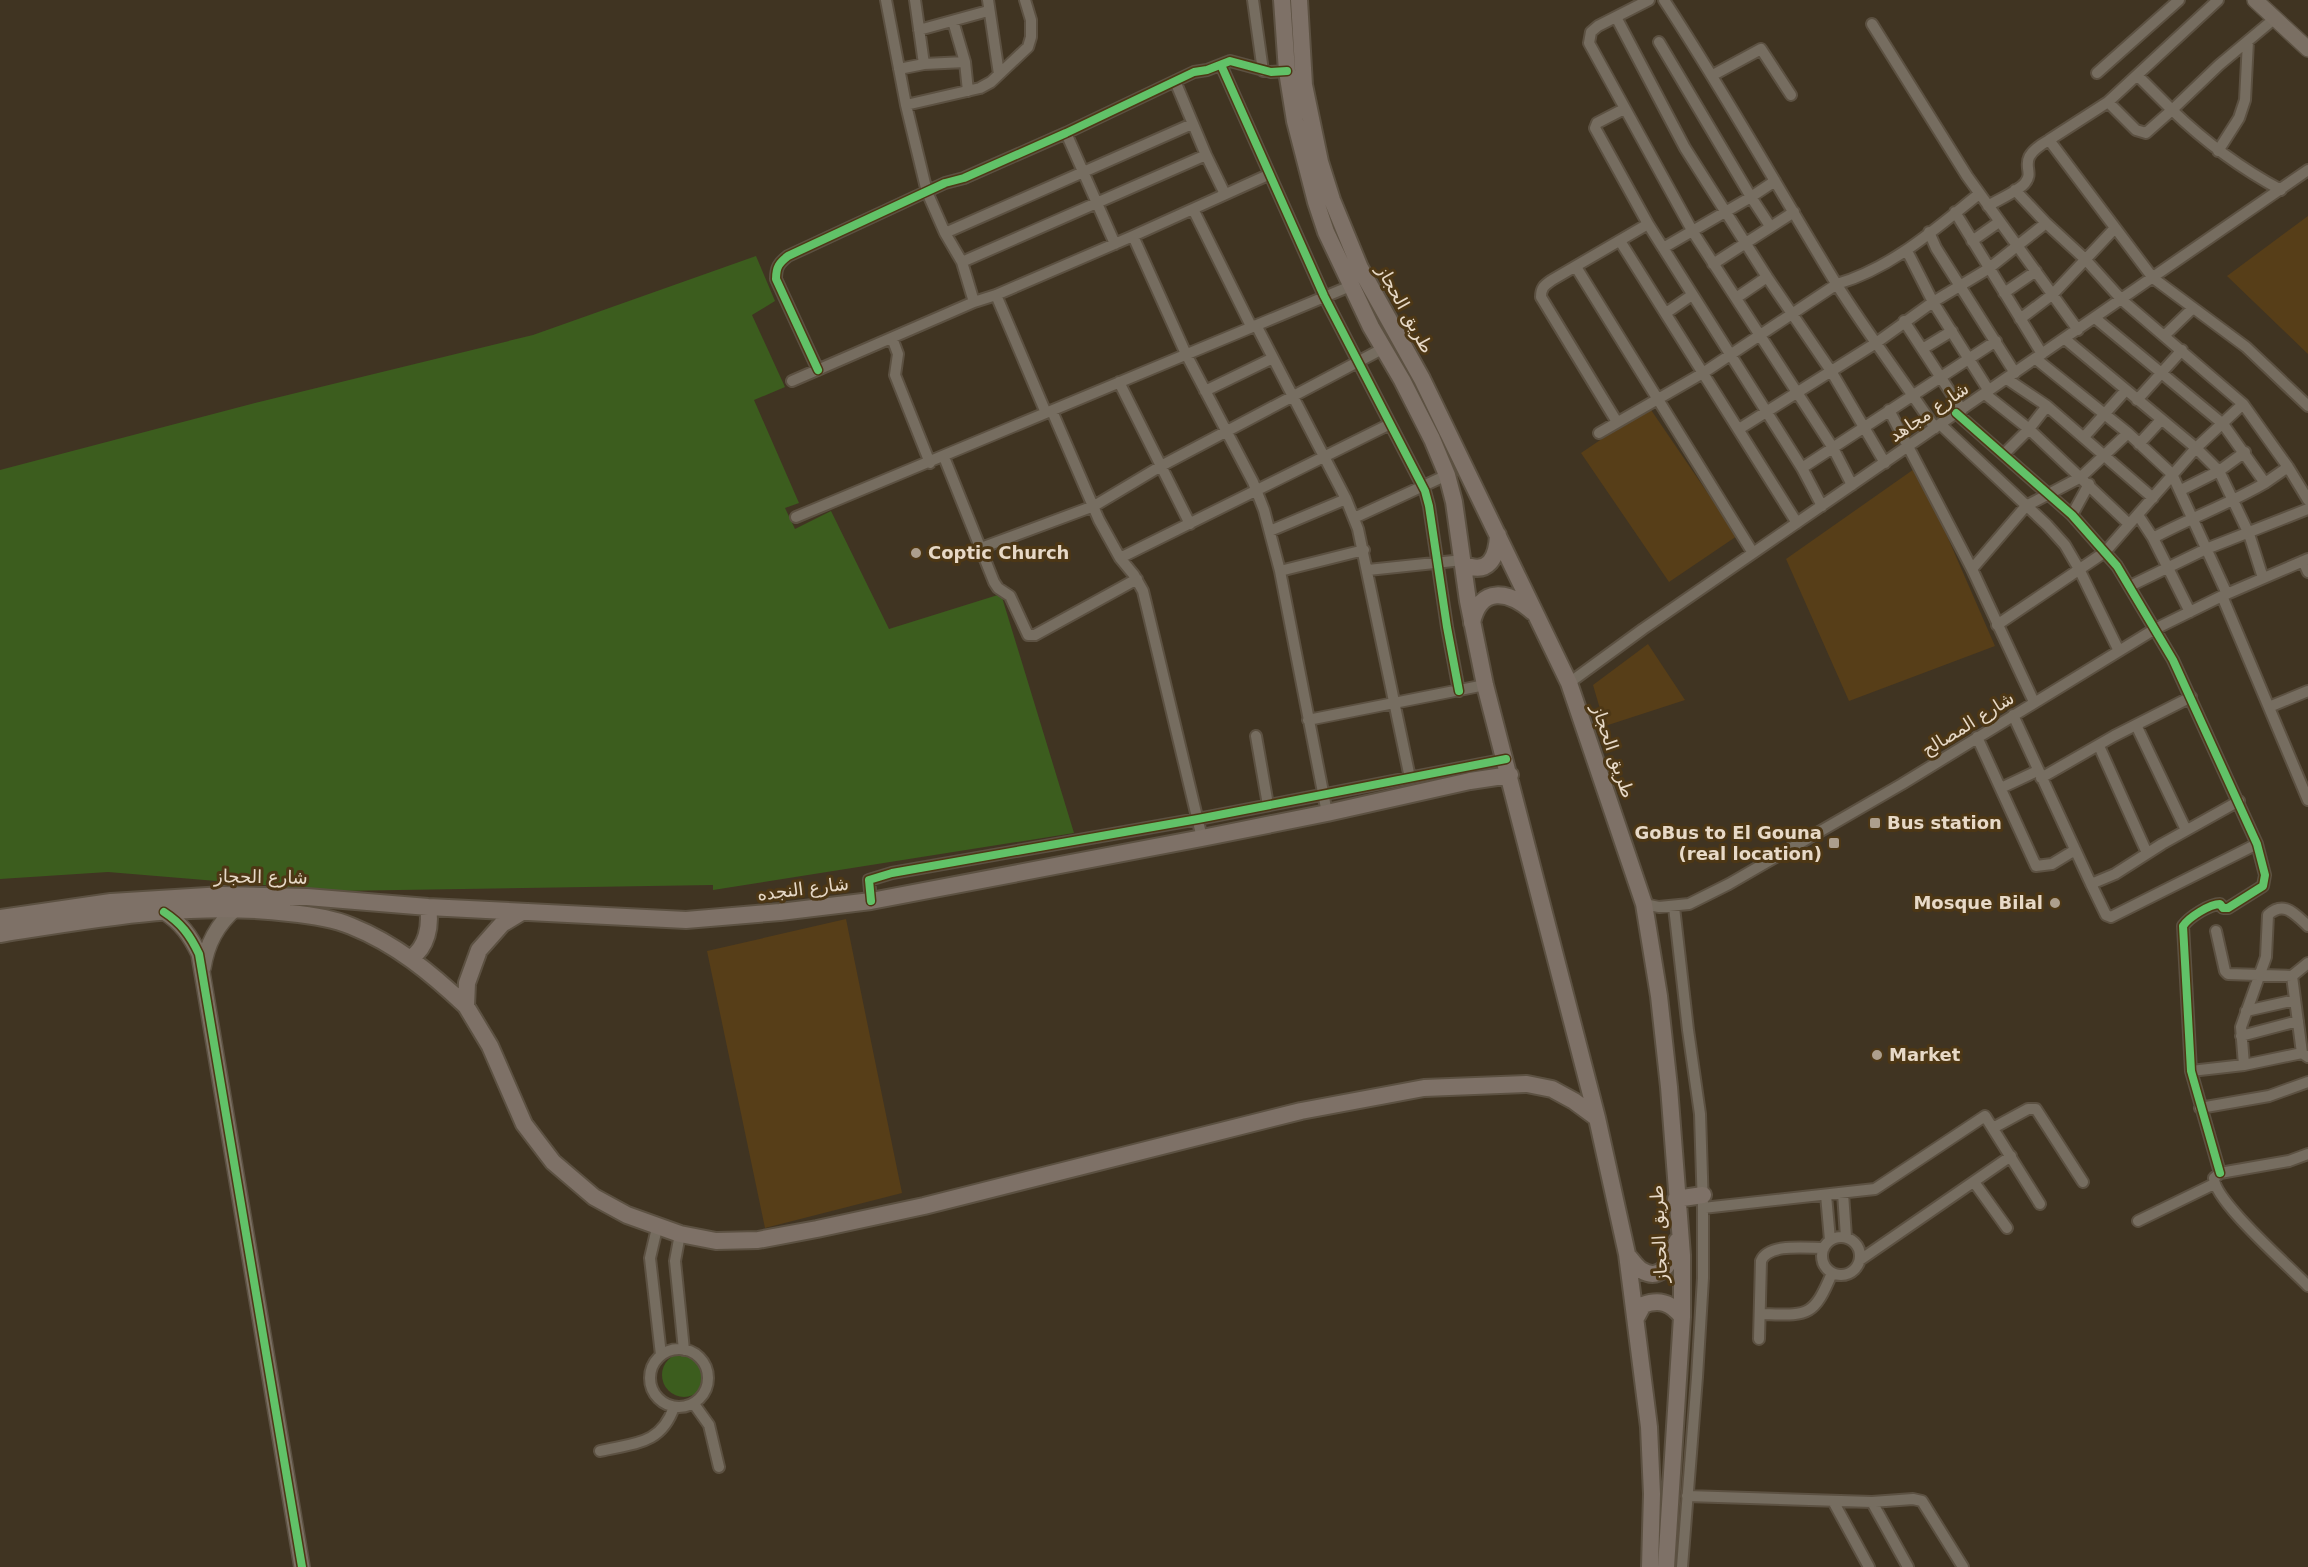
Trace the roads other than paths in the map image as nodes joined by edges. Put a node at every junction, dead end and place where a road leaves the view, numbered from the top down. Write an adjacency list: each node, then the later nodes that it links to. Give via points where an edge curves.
1 (886, 0): 26 (street)
2 (915, 0): 17 (street)
3 (1025, 0): 30 (street, via 1030,20 1028,47)
4 (1253, 0): 27 (street)
5 (1282, 0): 28 (main road, طريق الحجاز)
6 (1299, 0): 199 (main road, طريق الحجاز, via 1306,94 1332,200 1360,268 1422,379)
7 (1649, 0): 13 (street)
8 (1664, 0): 31 (street)
9 (2179, 0): 29 (street)
10 (2218, 0): 32 (street)
11 (2255, 0): 14 (street)
12 (988, 5): 15 (street); 30 (street)
13 (1616, 17): 38 (street, via 1591,32 1589,43); 60 (street, via 1685,148)
14 (2274, 19): 18 (street); 19 (street)
15 (954, 21): 17 (street); 23 (street)
16 (1872, 24): 53 (street)
17 (919, 30): 24 (street)
18 (2292, 36): 21 (street); 22 (street)
19 (2248, 41): 39 (street); 43 (street, via 2245,100 2239,118)
20 (1659, 42): 54 (street)
21 (2308, 49)
22 (2308, 57)
23 (965, 62): 24 (street); 34 (street)
24 (924, 64): 26 (street)
25 (1221, 65): 27 (street, via 1240,62); 33 (street); 47 (street)
26 (899, 69): 37 (street)
27 (1263, 71): 28 (street)
28 (1287, 71): 86 (main road, طريق الحجاز, via 1300,149 1316,202 1326,232)
29 (2097, 73)
30 (999, 74): 34 (street, via 992,82)
31 (1713, 75): 35 (street, via 1761,49); 48 (street)
32 (2137, 75): 36 (street); 39 (street)
33 (1175, 81): 40 (street); 41 (street)
34 (969, 91): 37 (street)
35 (1791, 95)
36 (2108, 102): 39 (street, via 2141,133); 42 (street)
37 (906, 105): 51 (street)
38 (1624, 109): 63 (street, via 1597,123 1595,128); 66 (street)
39 (2172, 110): 43 (street)
40 (1192, 124): 44 (street); 46 (street)
41 (1066, 133): 46 (street); 51 (street)
42 (2049, 140): 49 (street, via 2030,152 2026,161 2027,180); 65 (street)
43 (2218, 151): 50 (street)
44 (1206, 156): 52 (street); 55 (street)
45 (2308, 170): 50 (street, شارع مجاهد)
46 (1083, 173): 55 (street); 68 (street)
47 (1268, 175): 52 (street); 92 (street)
48 (1775, 181): 54 (street); 58 (street)
49 (2015, 190): 56 (street); 62 (street)
50 (2281, 190): 84 (street, شارع مجاهد)
51 (927, 192): 68 (street); 121 (street, via 779,262 776,279)
52 (1225, 194): 57 (street)
53 (1979, 194): 56 (street); 59 (street)
54 (1751, 197): 60 (street); 64 (street)
55 (1097, 203): 73 (street); 78 (street)
56 (1988, 206): 61 (street)
57 (1193, 209): 69 (street); 103 (street)
58 (1794, 212): 64 (street); 85 (street)
59 (1955, 212): 67 (street); 71 (street)
60 (1725, 214): 66 (street); 72 (street)
61 (1999, 222): 71 (street); 74 (street)
62 (2046, 223): 74 (street); 77 (street)
63 (1648, 224): 70 (street); 75 (street)
64 (1770, 226): 72 (street)
65 (2115, 228): 77 (street); 84 (street)
66 (1693, 232): 75 (street); 79 (street)
67 (1929, 232): 76 (street); 87 (street)
68 (945, 233): 78 (street)
69 (1133, 236): 73 (street); 115 (street)
70 (1620, 241): 80 (street); 98 (street)
71 (1972, 241): 81 (street)
72 (1745, 242): 79 (street); 83 (street)
73 (1114, 244): 90 (street)
74 (2017, 246): 81 (street); 82 (street)
75 (1664, 248): 91 (street)
76 (1907, 251): 85 (street, via 1858,278); 96 (street)
77 (2085, 259): 89 (street); 94 (street)
78 (962, 262): 95 (street)
79 (1713, 264): 93 (street)
80 (1576, 267): 135 (street); 146 (street, via 1542,287 1541,297)
81 (1988, 268): 87 (street); 88 (street)
82 (2036, 271): 88 (street); 89 (street)
83 (1767, 277): 93 (street); 99 (street)
84 (2153, 278): 94 (street, شارع مجاهد); 97 (street)
85 (1837, 284): 99 (street); 111 (street)
86 (1353, 285): 92 (street); 112 (main road, طريق الحجاز)
87 (1959, 285): 96 (street); 110 (street)
88 (2004, 293): 101 (street)
89 (2053, 294): 101 (street); 104 (street)
90 (996, 295): 95 (street); 142 (street)
91 (1692, 295): 98 (street); 116 (street)
92 (1324, 296): 103 (street); 120 (street)
93 (1736, 298): 106 (street)
94 (2122, 300): 100 (street, شارع مجاهد); 107 (street)
95 (974, 302): 108 (street)
96 (1933, 302): 102 (street); 105 (street)
97 (2193, 308): 107 (street); 139 (street, via 2246,347)
98 (1666, 313): 123 (street)
99 (1793, 314): 106 (street); 122 (street)
100 (2095, 318): 104 (street, شارع مجاهد); 124 (street)
101 (2020, 319): 117 (street)
102 (1904, 321): 111 (street); 113 (street)
103 (1253, 325): 115 (street); 118 (street)
104 (2078, 330): 109 (street, شارع مجاهد)
105 (1952, 331): 113 (street); 119 (street)
106 (1758, 335): 116 (street); 132 (street)
107 (2165, 335): 114 (street)
108 (891, 338): 121 (street); 166 (street, via 898,354 895,375)
109 (2065, 339): 117 (street, شارع مجاهد); 129 (street)
110 (1996, 341): 119 (street); 126 (street)
111 (1876, 343): 122 (street); 133 (street)
112 (1384, 348): 120 (street); 173 (main road, طريق الحجاز)
113 (1924, 348): 125 (street)
114 (2182, 350): 124 (street); 137 (street)
115 (1186, 354): 128 (street); 130 (street)
116 (1730, 354): 123 (street); 143 (street)
117 (2039, 357): 126 (street, شارع مجاهد); 144 (street)
118 (1273, 358): 130 (street); 134 (street)
119 (1969, 359): 125 (street); 131 (street)
120 (1357, 360): 134 (street); 147 (street)
121 (818, 370): 127 (street)
122 (1831, 371): 132 (street); 150 (street)
123 (1703, 373): 135 (street); 151 (street)
124 (2160, 373): 136 (street); 148 (street)
125 (1941, 375): 133 (street); 141 (street)
126 (2011, 376): 131 (street, شارع مجاهد); 138 (street)
127 (792, 381)
128 (1119, 382): 142 (street); 168 (street)
129 (2126, 390): 136 (street); 144 (street)
130 (1205, 391): 153 (street)
131 (1987, 392): 141 (street, شارع مجاهد); 152 (street)
132 (1797, 393): 143 (street); 159 (street)
133 (1912, 394): 140 (street); 149 (street)
134 (1292, 395): 153 (street); 165 (street)
135 (1657, 399): 146 (street); 205 (street)
136 (2137, 400): 145 (street)
137 (2243, 404): 148 (street); 169 (street)
138 (2047, 406): 152 (street); 156 (street)
139 (2308, 406)
140 (1889, 410): 150 (street); 158 (street)
141 (1959, 411): 149 (street, شارع مجاهد); 162 (street)
142 (1049, 412): 164 (street); 185 (street)
143 (1767, 413): 151 (street); 170 (street)
144 (2104, 414): 155 (street); 156 (street)
145 (2162, 420): 157 (street); 160 (street)
146 (1617, 422): 154 (street)
147 (1390, 424): 165 (street); 177 (street)
148 (2223, 424): 160 (street); 161 (street)
149 (1938, 426): 158 (street, شارع مجاهد); 187 (street)
150 (1863, 428): 159 (street); 167 (street)
151 (1739, 429): 194 (street)
152 (2029, 429): 162 (street); 174 (street)
153 (1225, 431): 168 (street); 178 (street)
154 (1599, 433)
155 (2128, 433): 157 (street); 163 (street)
156 (2084, 437): 163 (street)
157 (2139, 444): 172 (street)
158 (1909, 446): 167 (street, شارع مجاهد); 211 (street)
159 (1833, 448): 170 (street); 176 (street)
160 (2196, 448): 171 (street); 172 (street)
161 (2245, 452): 171 (street); 175 (street)
162 (2004, 454): 180 (street)
163 (2105, 454): 174 (street); 182 (street)
164 (944, 457): 166 (street); 201 (street)
165 (1324, 457): 178 (street); 183 (street)
166 (930, 463): 191 (street)
167 (1885, 463): 176 (street, شارع مجاهد)
168 (1161, 466): 185 (street); 195 (street)
169 (2288, 467): 175 (street); 181 (street)
170 (1802, 468): 186 (street)
171 (2220, 471): 179 (street); 184 (street)
172 (2172, 474): 179 (street); 182 (street)
173 (1447, 475): 177 (street); 208 (main road, طريق الحجاز)
174 (2085, 481): 180 (street); 190 (street); 196 (street)
175 (2265, 483): 184 (street)
176 (1852, 485): 186 (street, شارع مجاهد)
177 (1423, 486): 193 (street); 209 (street)
178 (1257, 490): 195 (street); 197 (street)
179 (2181, 490): 192 (street)
180 (2047, 494): 187 (street); 190 (street)
181 (2306, 494)
182 (2153, 498): 189 (street)
183 (1346, 500): 193 (street); 197 (street)
184 (2234, 501): 192 (street); 198 (street)
185 (1094, 506): 201 (street); 206 (street)
186 (1822, 506): 194 (street, شارع مجاهد)
187 (2026, 506): 211 (street); 212 (street, via 2065,545)
188 (2308, 509): 198 (street)
189 (2138, 515): 196 (street); 200 (street)
190 (2072, 516): 204 (street)
191 (796, 517)
192 (2192, 517): 200 (street); 202 (street)
193 (1354, 518): 203 (street)
194 (1797, 523): 205 (street, شارع مجاهد)
195 (1190, 524): 206 (street)
196 (2130, 524): 204 (street)
197 (1270, 531): 214 (street)
198 (2249, 534): 202 (street); 216 (street)
199 (1498, 535): 208 (main road, via 1492,561 1474,569); 221 (main road, طريق الحجاز)
200 (2153, 538): 210 (street)
201 (981, 548): 217 (street, via 995,585 1010,596 1029,635)
202 (2206, 549): 210 (street); 219 (street)
203 (1364, 550): 213 (street); 214 (street)
204 (2105, 552): 212 (street); 218 (street)
205 (1753, 553): 226 (street, شارع مجاهد)
206 (1120, 558): 217 (street)
207 (2306, 560): 215 (street); 216 (street, شارع المصالح)
208 (1463, 562): 209 (street); 222 (main road, طريق الحجاز)
209 (1439, 563): 213 (street); 228 (street)
210 (2168, 567): 218 (street); 220 (street)
211 (1972, 569): 223 (street)
212 (2079, 569): 223 (street); 225 (street)
213 (1368, 570): 232 (street)
214 (1280, 571): 235 (street)
215 (2308, 572)
216 (2263, 578): 219 (street, شارع المصالح)
217 (1137, 579): 249 (street, via 1145,597)
218 (2130, 586): 224 (street)
219 (2224, 595): 220 (street, شارع المصالح); 233 (street)
220 (2190, 612): 224 (street, شارع المصالح)
221 (1538, 616): 222 (main road, via 1518,600 1496,595 1482,600); 226 (main road, طريق الحجاز)
222 (1472, 623): 227 (main road, طريق الحجاز)
223 (1997, 625): 231 (street)
224 (2156, 629): 225 (street, شارع المصالح); 230 (street)
225 (2119, 651): 231 (street, شارع المصالح)
226 (1569, 683): 257 (main road, طريق الحجاز)
227 (1485, 685): 228 (street); 240 (main road, طريق الحجاز)
228 (1459, 691): 232 (street)
229 (2308, 691): 233 (street)
230 (2191, 697): 236 (street); 246 (street)
231 (2034, 702): 234 (street, شارع المصالح)
232 (1395, 703): 235 (street); 242 (street)
233 (2269, 707): 244 (street)
234 (2013, 715): 238 (street, شارع المصالح); 241 (street)
235 (1308, 720): 245 (street)
236 (2136, 725): 239 (street); 250 (street)
237 (1257, 736): 247 (street)
238 (1977, 737): 243 (street); 259 (street, شارع المصالح, via 1729,884 1689,904)
239 (2099, 746): 241 (street); 254 (street)
240 (1508, 767): 242 (street); 248 (main road, شارع النجده, via 1470,781); 282 (main road, طريق الحجاز)
241 (2039, 774): 243 (street); 253 (street)
242 (1410, 778): 245 (street)
243 (2001, 788): 253 (street, via 2036,866 2052,864)
244 (2307, 792)
245 (1323, 795): 247 (street); 248 (street)
246 (2239, 801): 250 (street); 252 (street)
247 (1268, 805): 249 (street)
248 (1327, 813): 251 (main road, شارع النجده)
249 (1198, 819): 251 (street); 256 (street, via 892,873 869,880)
250 (2186, 830): 254 (street)
251 (1202, 838): 256 (main road, شارع النجده)
252 (2257, 844): 255 (street, via 2111,917 2106,915); 279 (street, via 2266,880 2263,886 2228,908 2214,904 2183,926)
253 (2075, 850): 255 (street)
254 (2147, 853): 255 (street)
255 (2091, 885)
256 (871, 901): 262 (main road, شارع النجده, via 686,920)
257 (1644, 904): 259 (street, شارع المصالح); 292 (main road, طريق الحجاز, via 1669,1087)
258 (428, 907): 262 (main road, شارع الحجاز); 263 (main road, شارع الحجاز, via 298,896 195,895); 267 (main road, via 427,936)
259 (1674, 907): 293 (street, via 1700,1113)
260 (235, 909): 261 (main road, شارع الحجاز); 267 (main road, شارع الحجاز, via 312,915 349,925); 269 (street, via 212,936)
261 (164, 912): 266 (main road, شارع الحجاز); 269 (street, via 190,935)
262 (522, 912): 273 (main road, via 502,924 479,950 467,983)
263 (0, 918)
264 (2308, 926): 271 (street, via 2290,909 2268,915 2266,957)
265 (2216, 932): 271 (street, via 2228,974)
266 (0, 934)
267 (411, 958): 273 (main road, شارع الحجاز)
268 (2308, 963): 270 (street)
269 (203, 974): 321 (street)
270 (2292, 976): 271 (street); 272 (street)
271 (2260, 977): 274 (street)
272 (2295, 1000): 274 (street); 275 (street)
273 (466, 1006): 296 (main road, شارع الحجاز, via 490,1046 524,1124 554,1162 594,1197)
274 (2246, 1011): 276 (street)
275 (2298, 1021): 276 (street); 277 (street)
276 (2241, 1036): 278 (street)
277 (2305, 1055): 278 (street)
278 (2244, 1065): 279 (street)
279 (2191, 1071): 281 (street)
280 (2308, 1082): 281 (street, via 2269,1096)
281 (2200, 1108): 286 (street)
282 (1597, 1118): 299 (main road, شارع الحجاز, via 1552,1089 1527,1084 1424,1088 1301,1111 817,1229 758,1240 716,1241); 302 (main road, طريق الحجاز)
283 (1994, 1128): 285 (street); 288 (street, via 2028,1109 2036,1109); 290 (street, via 1986,1116 1875,1189)
284 (2308, 1154): 286 (street)
285 (2011, 1156): 287 (street); 294 (street)
286 (2220, 1173): 289 (street)
287 (1974, 1182): 297 (street); 303 (street)
288 (2083, 1182)
289 (2214, 1184): 295 (street); 305 (street, via 2233,1210)
290 (1843, 1193): 291 (street); 300 (street)
291 (1826, 1195): 293 (street); 301 (street)
292 (1676, 1199): 293 (main road); 298 (main road, طريق الحجاز)
293 (1703, 1202): 315 (street, via 1703,1278)
294 (2040, 1204)
295 (2138, 1221)
296 (657, 1228): 299 (main road, شارع الحجاز); 311 (street, via 650,1258)
297 (2007, 1228)
298 (1680, 1232): 302 (main road, via 1665,1269 1648,1273 1640,1270); 307 (main road, طريق الحجاز)
299 (680, 1234): 310 (street, via 675,1261)
300 (1846, 1238): 301 (street, via 1839,1237); 303 (street, via 1857,1246)
301 (1827, 1244): 304 (street, via 1823,1262); 306 (street, via 1765,1254 1761,1262)
302 (1627, 1254): 308 (main road, طريق الحجاز)
303 (1860, 1260): 304 (street, via 1847,1274)
304 (1832, 1273): 306 (street, via 1821,1298 1808,1312)
305 (2308, 1286)
306 (1760, 1314): 309 (street)
307 (1682, 1317): 308 (main road, via 1660,1301 1643,1305); 314 (main road, طريق الحجاز)
308 (1636, 1318): 322 (main road, طريق الحجاز, via 1649,1426)
309 (1759, 1339)
310 (684, 1350): 311 (street); 312 (street, via 701,1360 708,1378)
311 (662, 1354): 313 (street, via 650,1371 649,1380 657,1398)
312 (694, 1404): 313 (street); 317 (street, via 709,1425)
313 (674, 1407): 316 (street, via 663,1430 654,1438)
314 (1674, 1443): 315 (street); 323 (main road, طريق الحجاز)
315 (1691, 1443): 318 (street)
316 (600, 1451)
317 (719, 1467)
318 (1687, 1496): 319 (street); 324 (street)
319 (1833, 1501): 320 (street); 325 (street)
320 (1872, 1502): 326 (street); 327 (street, via 1922,1501)
321 (302, 1567)
322 (1650, 1567)
323 (1666, 1567)
324 (1682, 1567)
325 (1869, 1567)
326 (1908, 1567)
327 (1963, 1567)

